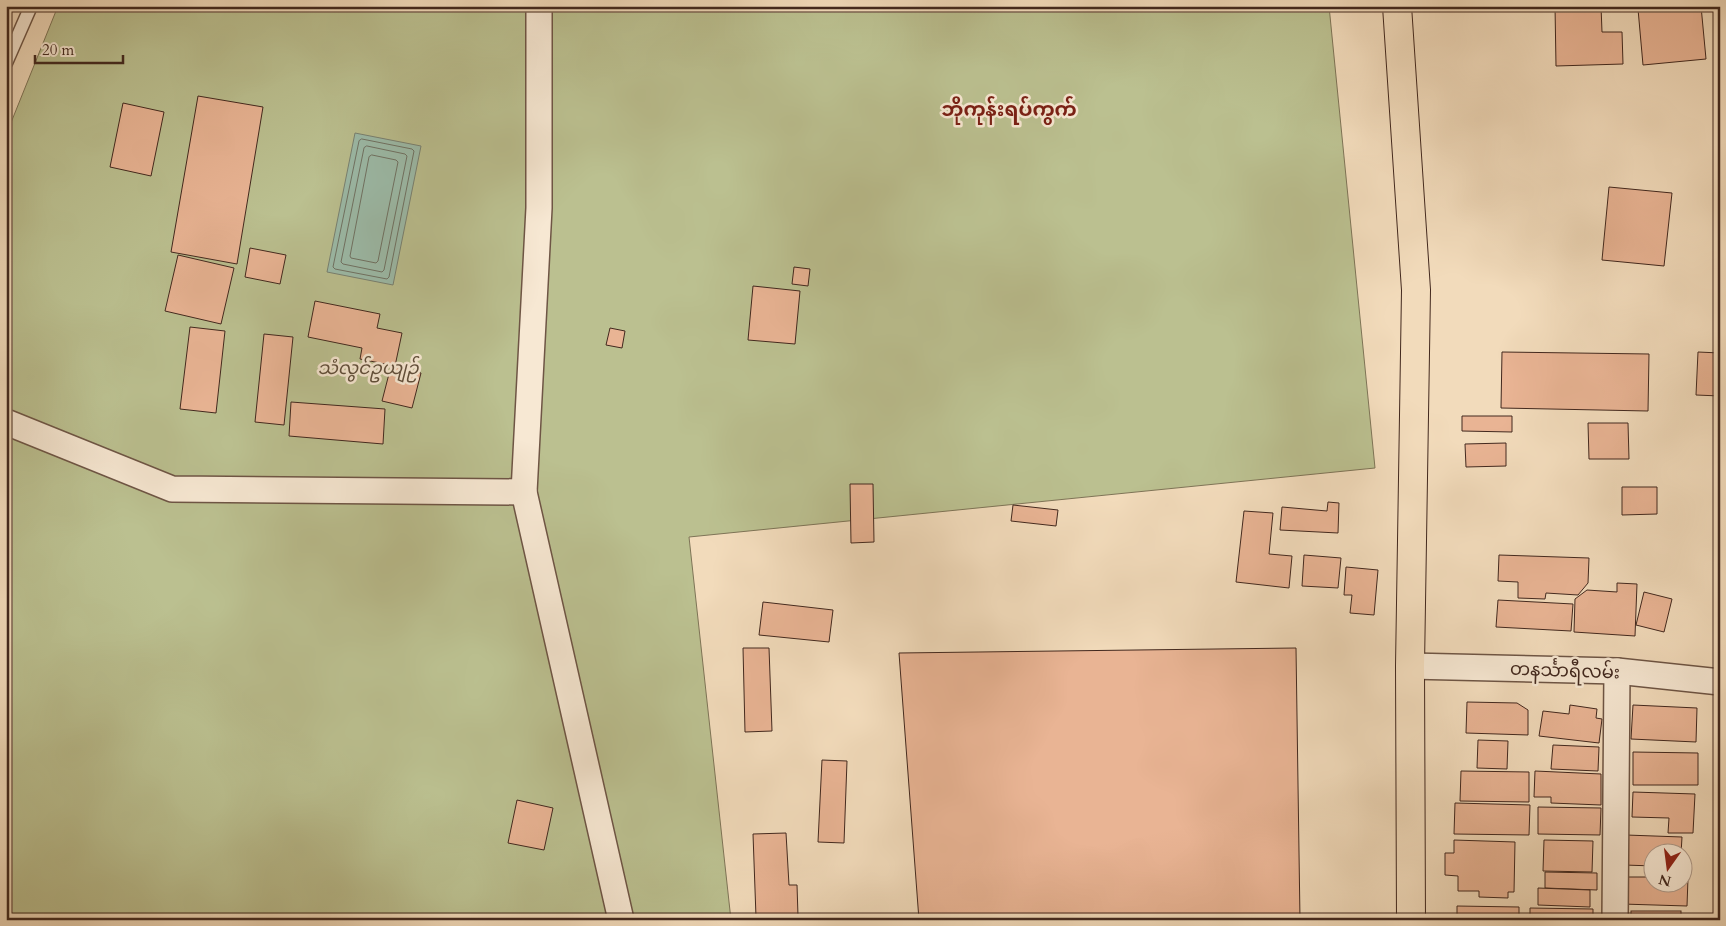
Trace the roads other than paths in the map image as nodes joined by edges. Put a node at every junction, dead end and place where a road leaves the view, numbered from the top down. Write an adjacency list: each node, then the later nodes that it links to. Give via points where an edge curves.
1 (31, 6): 4 (lane)
2 (539, 6): 6 (street, via 539,208)
3 (1398, 6): 7 (main road, via 1416,290)
4 (6, 63)
5 (6, 422): 6 (street, via 172,489)
6 (524, 492): 10 (street)
7 (1410, 666): 8 (street, တနင်္သာရီလမ်း); 11 (main road)
8 (1617, 672): 9 (street, တနင်္သာရီလမ်း); 12 (street)
9 (1720, 682)
10 (621, 920)
11 (1411, 920)
12 (1615, 920)

